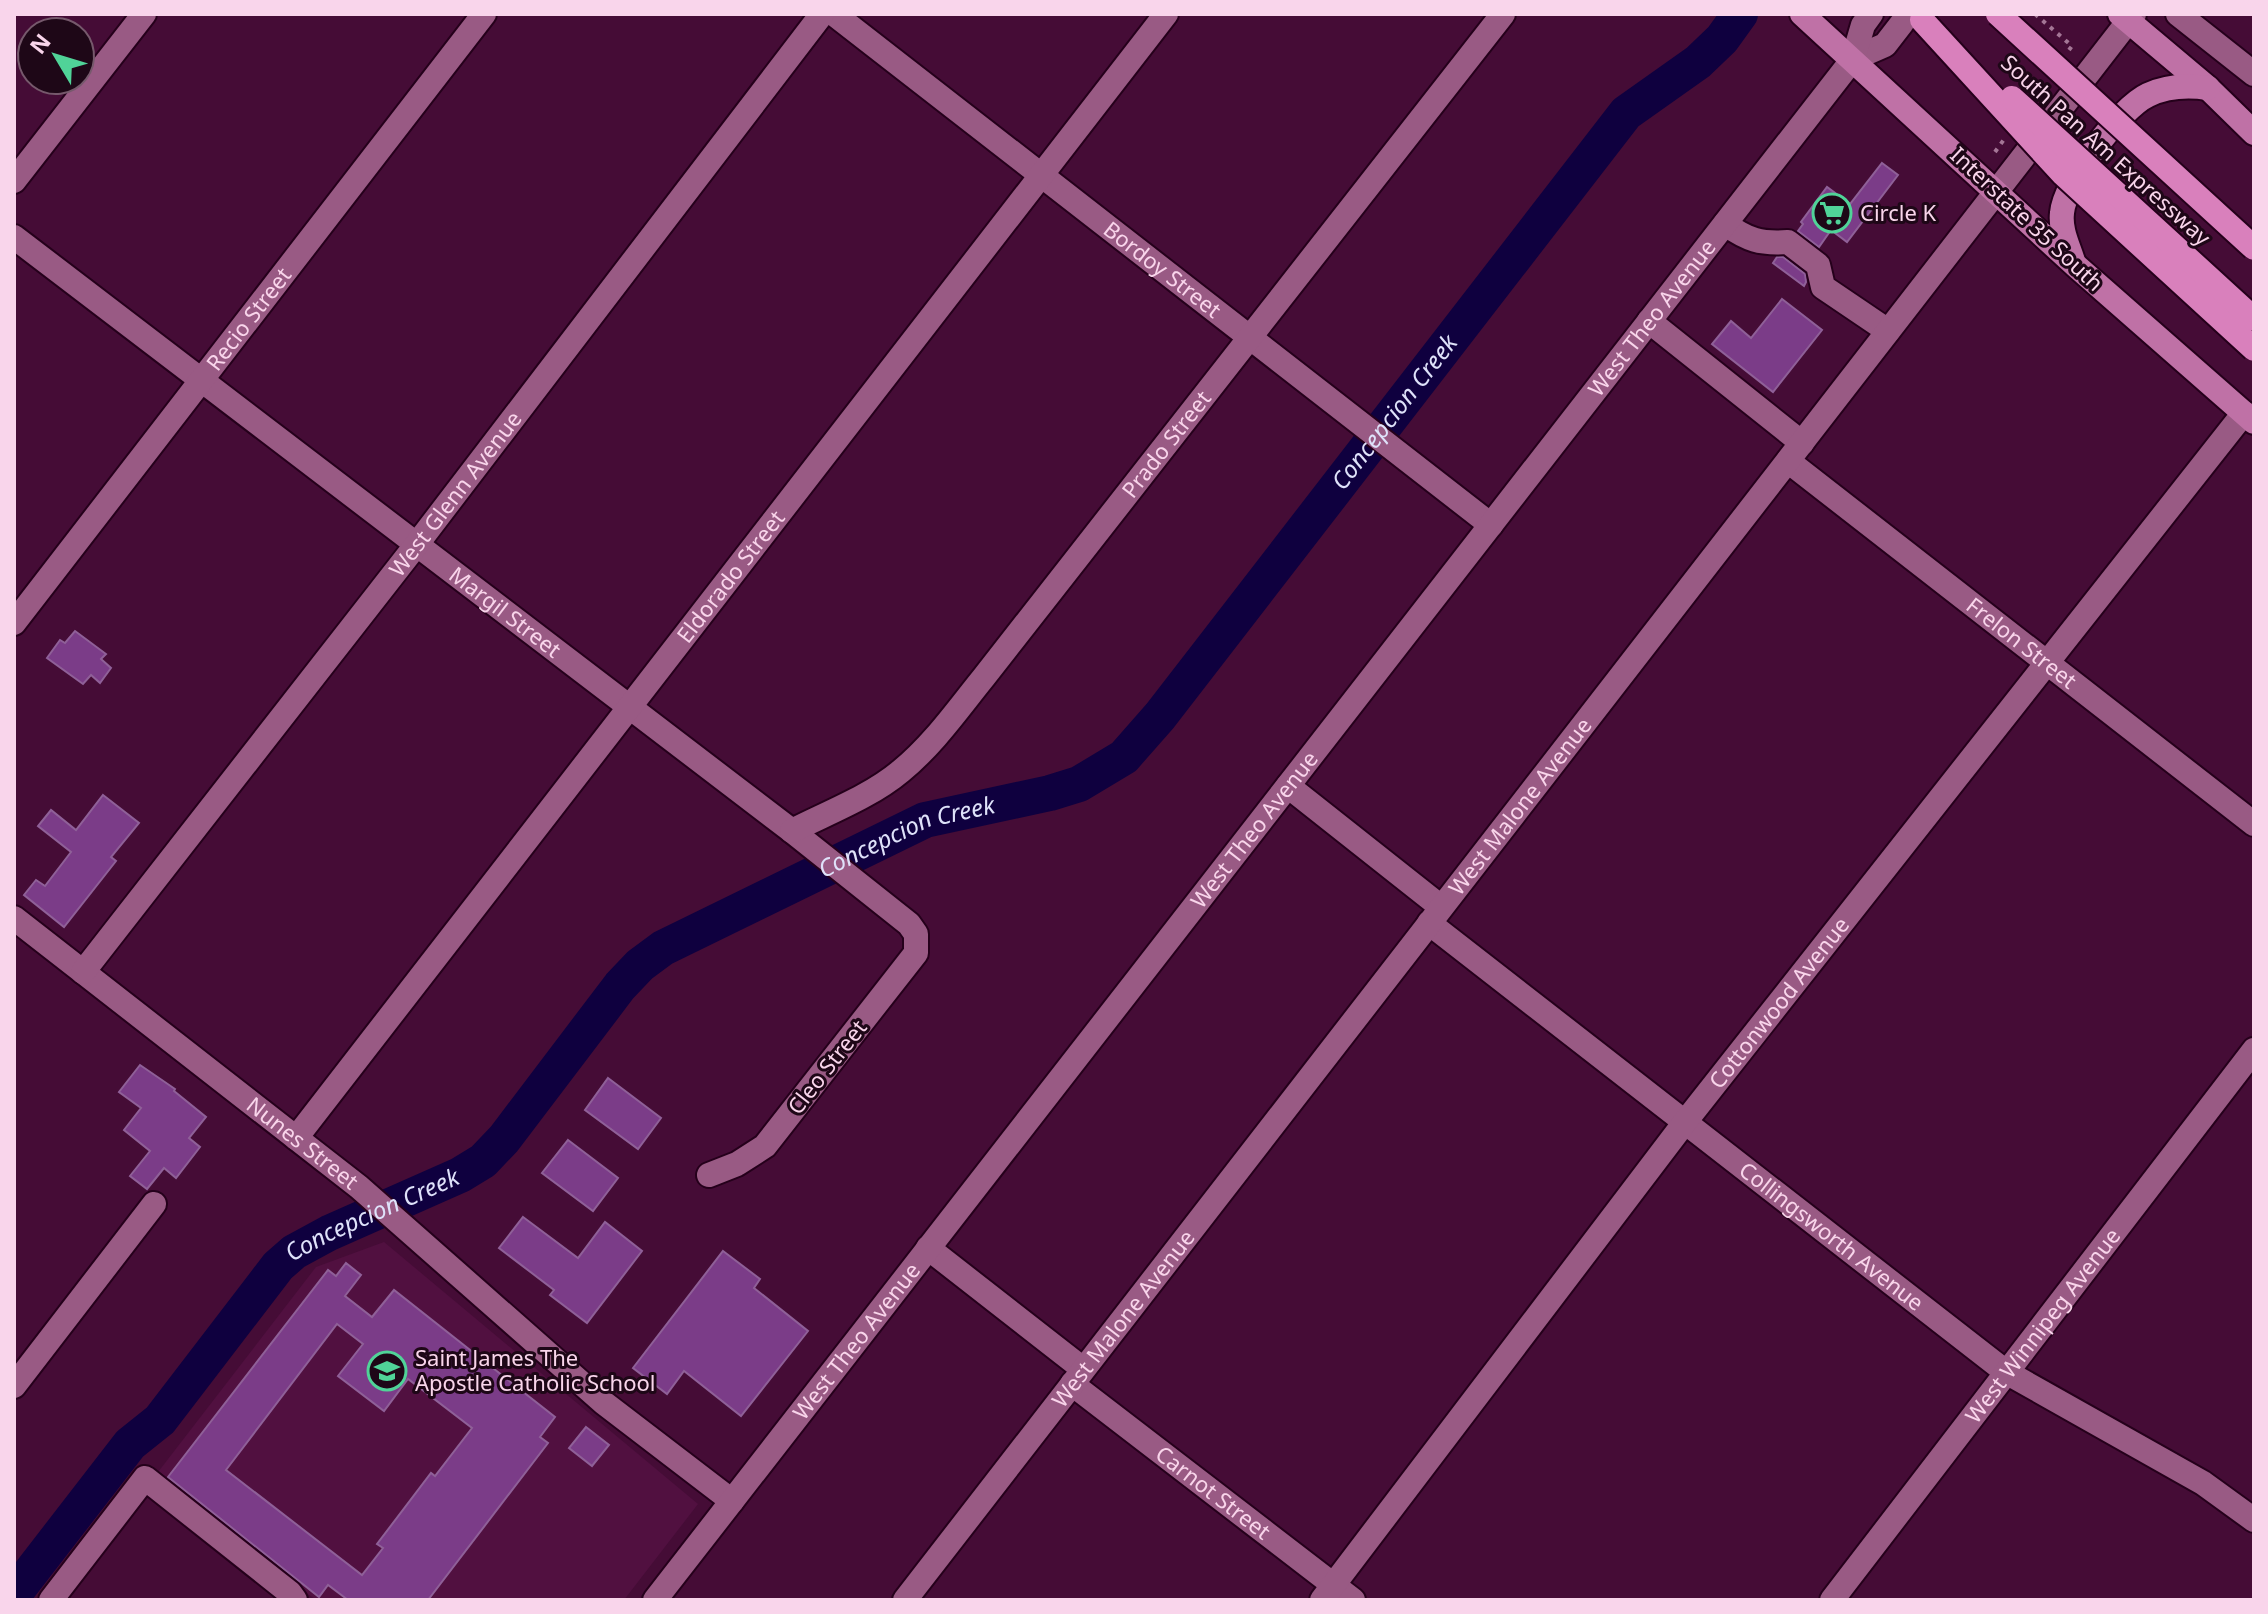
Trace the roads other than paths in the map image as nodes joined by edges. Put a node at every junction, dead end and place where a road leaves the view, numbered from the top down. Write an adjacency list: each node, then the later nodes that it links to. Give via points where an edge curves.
1 (144, 14): 18 (street)
2 (484, 14): 29 (street, Recio Street)
3 (822, 14): 33 (street, West Glenn Avenue)
4 (834, 14): 17 (street, Bordoy Street)
5 (1166, 14): 17 (street, Eldorado Street)
6 (1503, 14): 27 (street, Prado Street)
7 (1802, 14): 13 (main road, Interstate 35 South)
8 (1871, 14): 13 (street, West Theo Avenue)
9 (1998, 14): 22 (highway, South Pan Am Expressway, bridge)
10 (2178, 14): 14 (street)
11 (2127, 16): 15 (main road); 19 (street, West Malone Avenue)
12 (1916, 17): 13 (street, West Theo Avenue, via 1885,45); 24 (highway, South Pan Am Expressway, bridge); 28 (highway, bridge, via 2063,174)
13 (1853, 59): 19 (main road, Interstate 35 South); 20 (street, West Theo Avenue)
14 (2254, 74)
15 (2208, 88): 16 (main road); 23 (main road, via 2167,88 2146,96 2126,110 2077,173 2065,192 2062,213 2062,230)
16 (2254, 133)
17 (1041, 175): 27 (street, Bordoy Street); 36 (street, Eldorado Street)
18 (14, 181)
19 (1997, 192): 23 (main road, Interstate 35 South); 26 (street, West Malone Avenue)
20 (1725, 224): 25 (street, West Theo Avenue); 26 (street, via 1765,244 1788,242 1818,265 1823,287)
21 (14, 237): 29 (street, Margil Street)
22 (2254, 248)
23 (2075, 265): 30 (main road, Interstate 35 South)
24 (2254, 319)
25 (1649, 321): 31 (street, Frelon Street); 32 (street, West Theo Avenue)
26 (1888, 331): 31 (street, West Malone Avenue)
27 (1250, 337): 32 (street, Bordoy Street); 39 (street, Prado Street, via 927,746 901,772)
28 (2254, 349)
29 (201, 382): 33 (street, Margil Street); 34 (street, Recio Street)
30 (2249, 418): 35 (street, Cottonwood Avenue)
31 (1795, 452): 35 (street, Frelon Street); 40 (street, West Malone Avenue)
32 (1491, 525): 37 (street, West Theo Avenue)
33 (417, 544): 36 (street, Margil Street); 43 (street, West Glenn Avenue)
34 (14, 623)
35 (2047, 664): 38 (street, Frelon Street); 45 (street, Cottonwood Avenue)
36 (630, 708): 39 (street, Margil Street); 46 (street, Eldorado Street)
37 (1288, 786): 40 (street, Collingsworth Avenue); 49 (street, West Theo Avenue)
38 (2254, 824)
39 (800, 838): 42 (street, Margil Street)
40 (1435, 915): 45 (street, Collingsworth Avenue); 51 (street, West Malone Avenue)
41 (14, 918): 43 (street, Nunes Street)
42 (916, 934): 47 (street, Cleo Street, via 916,953 765,1146)
43 (83, 972): 46 (street, Nunes Street)
44 (2254, 1050): 50 (street, West Winnipeg Avenue)
45 (1685, 1122): 50 (street, Collingsworth Avenue); 55 (street, Cottonwood Avenue)
46 (296, 1138): 53 (street, Nunes Street, via 604,1403)
47 (709, 1175)
48 (154, 1204): 52 (street)
49 (928, 1248): 51 (street, Carnot Street); 53 (street, West Theo Avenue)
50 (2006, 1372): 54 (street, Collingsworth Avenue, via 2203,1483); 60 (street, West Winnipeg Avenue)
51 (1078, 1376): 55 (street, Carnot Street); 59 (street, West Malone Avenue)
52 (14, 1386)
53 (732, 1501): 58 (street, West Theo Avenue)
54 (2254, 1520)
55 (1336, 1595)
56 (51, 1600): 57 (street, via 145,1478)
57 (295, 1600)
58 (655, 1600)
59 (905, 1600)
60 (1832, 1600)

